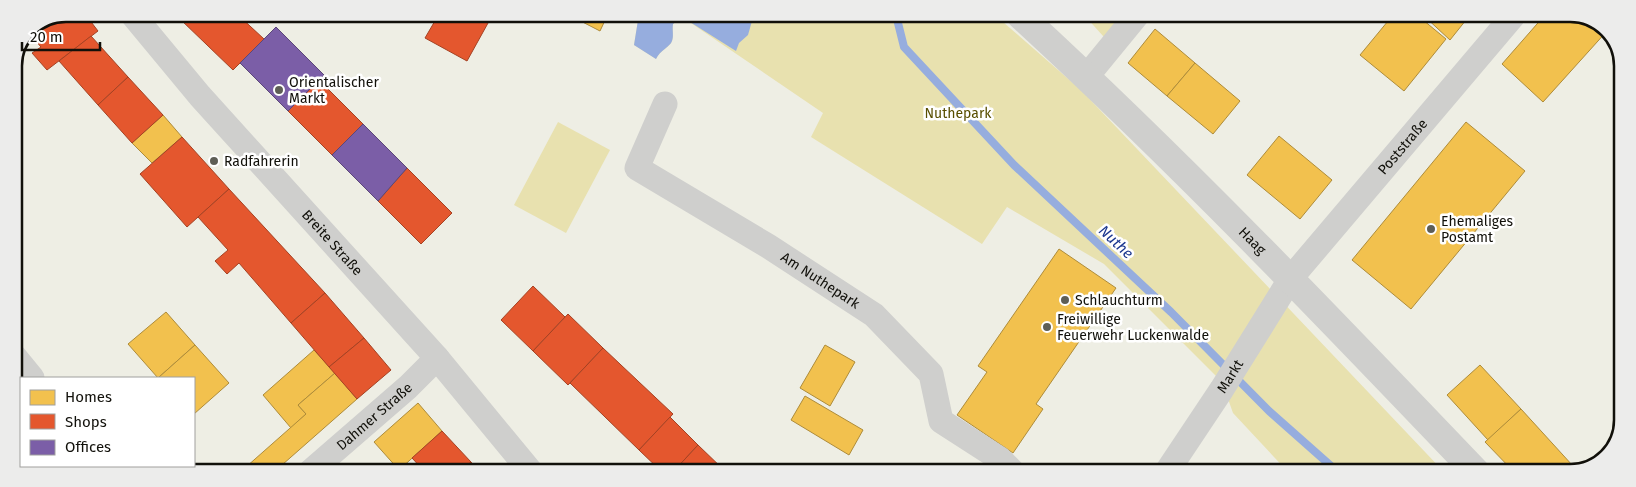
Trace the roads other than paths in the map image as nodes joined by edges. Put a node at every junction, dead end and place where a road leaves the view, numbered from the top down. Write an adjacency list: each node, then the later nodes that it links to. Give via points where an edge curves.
1 (139, 22): 8 (street, Breite Straße, via 200,96)
2 (1028, 22): 5 (main road, Haag)
3 (1132, 22): 5 (street)
4 (1508, 22): 7 (street, Poststraße)
5 (1087, 76): 7 (main road, Haag)
6 (665, 104): 13 (street, Am Nuthepark, via 637,168 768,246 874,315 932,374 941,422)
7 (1291, 278): 14 (street, Markt); 15 (main road, Haag)
8 (437, 358): 11 (street, Dahmer Straße, via 408,388); 12 (street, Breite Straße)
9 (23, 367): 10 (street)
10 (31, 377)
11 (319, 464)
12 (524, 464)
13 (1005, 464)
14 (1172, 464)
15 (1468, 464)

